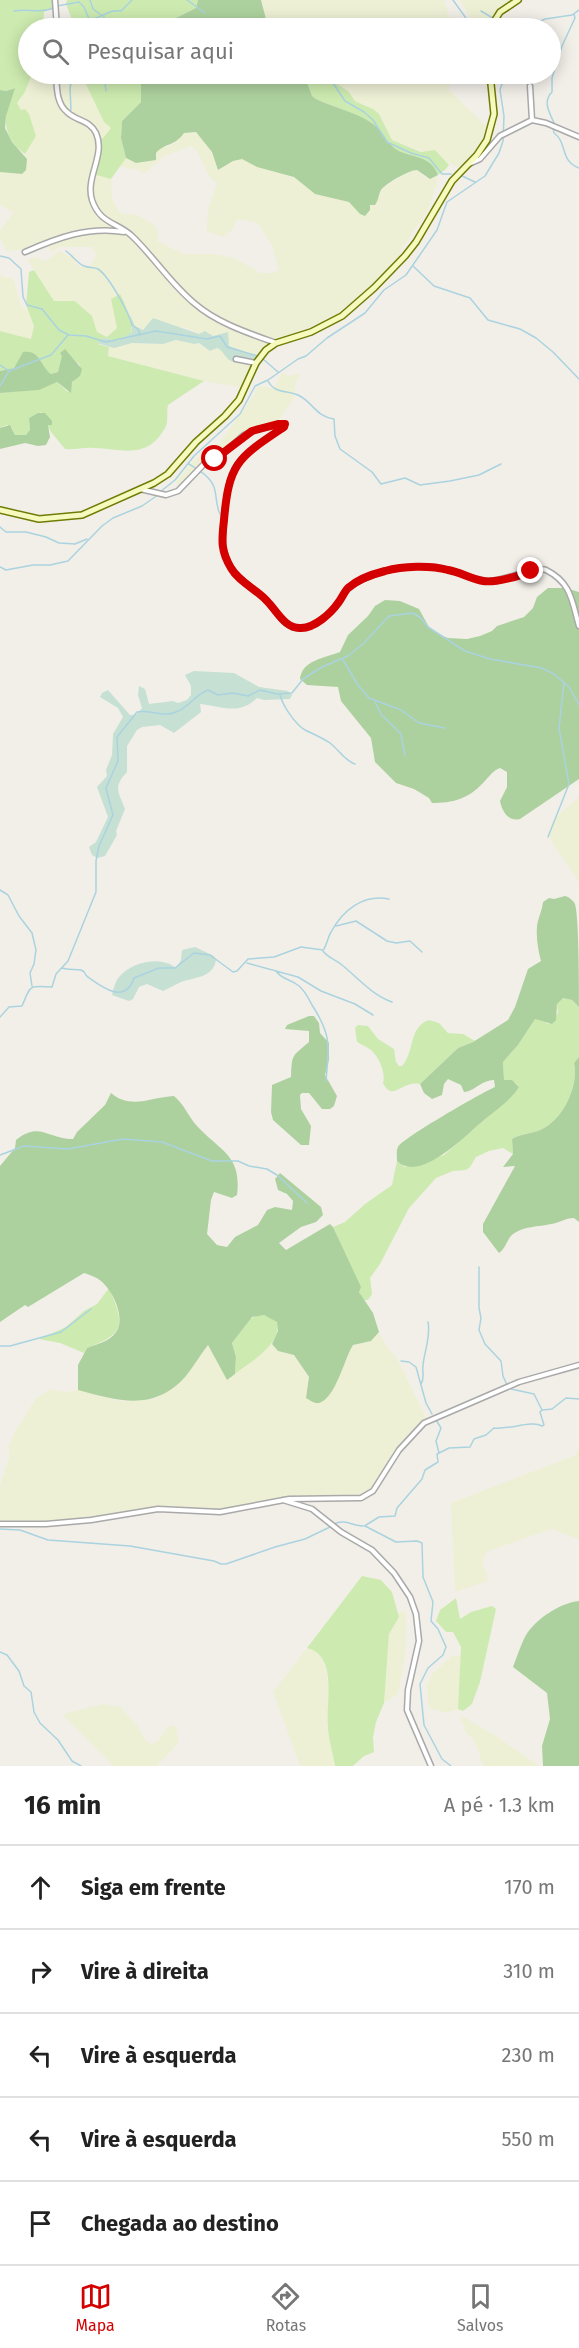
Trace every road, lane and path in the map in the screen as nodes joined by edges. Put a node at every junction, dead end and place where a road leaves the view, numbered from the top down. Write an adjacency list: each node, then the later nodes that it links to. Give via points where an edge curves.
1 (55, 0): 3 (street)
2 (518, 0): 4 (street)
3 (56, 18)
4 (496, 18)
5 (57, 84): 11 (street, via 63,107 93,127 98,139 90,185 96,209 108,222)
6 (490, 84): 10 (street, via 492,124 482,149)
7 (530, 86): 8 (street)
8 (532, 120): 9 (street); 10 (street, via 500,136 480,159)
9 (579, 137)
10 (467, 164): 13 (street, via 405,256 374,288 325,326)
11 (128, 232): 12 (street, via 75,233); 13 (street, via 199,308)
12 (25, 252)
13 (276, 343): 15 (street)
14 (236, 359): 15 (street)
15 (256, 363): 16 (street, via 239,400 225,416 168,474)
16 (139, 489): 17 (street, via 92,512 70,517 39,519); 18 (street, via 174,493 204,464 219,457 244,435 284,424 246,455 231,475 222,547 231,570 289,625 310,626 331,612 349,587 375,574 428,568 447,569 483,581 546,570 570,592)
17 (0, 510)
18 (579, 626)
19 (579, 1365): 20 (street, via 519,1382 424,1423 409,1437 373,1491 364,1497)
20 (283, 1500): 21 (street, via 220,1512 158,1509 91,1520); 22 (street, via 312,1509 372,1550 410,1597 419,1641 407,1710)
21 (0, 1524)
22 (431, 1766)

